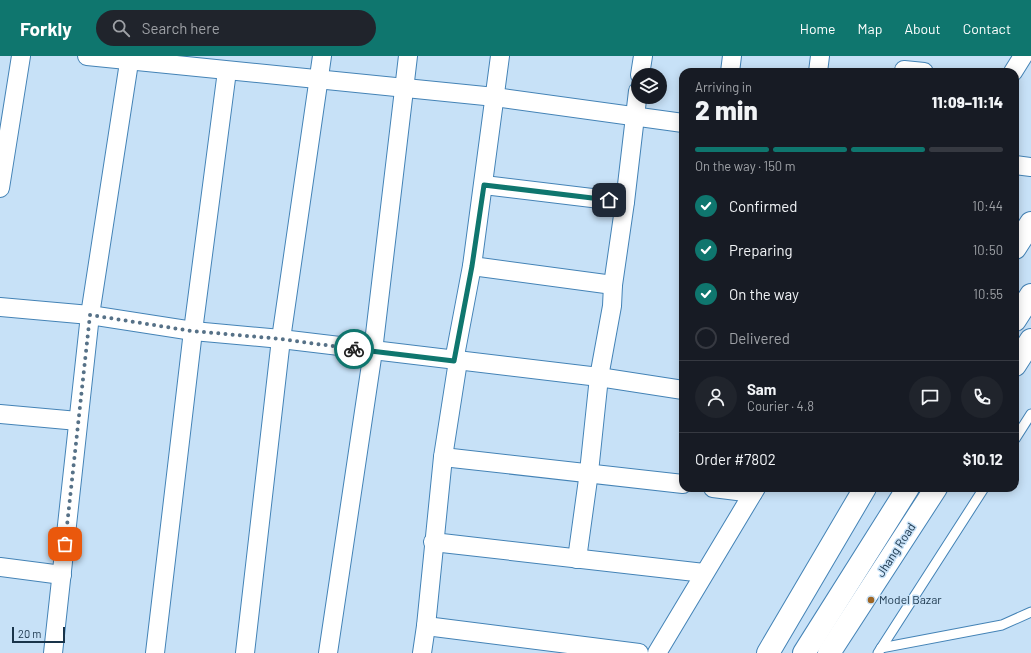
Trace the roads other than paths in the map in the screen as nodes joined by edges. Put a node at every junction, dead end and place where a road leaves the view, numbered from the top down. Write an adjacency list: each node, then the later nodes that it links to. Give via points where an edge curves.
1 (21, 56): 25 (street)
2 (87, 56): 10 (street)
3 (322, 56): 16 (street)
4 (408, 56): 17 (street)
5 (500, 56): 18 (street)
6 (643, 56): 11 (street)
7 (732, 56): 12 (street)
8 (820, 56): 13 (street)
9 (1023, 56): 14 (street)
10 (129, 58): 15 (street); 34 (street)
11 (641, 68)
12 (730, 68)
13 (818, 68)
14 (1016, 68)
15 (227, 71): 16 (street); 35 (street)
16 (319, 80): 17 (street); 36 (street)
17 (403, 88): 18 (street); 38 (street)
18 (495, 97): 20 (street); 24 (street)
19 (636, 104): 20 (street)
20 (634, 116): 21 (street); 26 (street)
21 (679, 122)
22 (1019, 166): 23 (street)
23 (1031, 167)
24 (484, 185): 26 (street); 29 (street)
25 (0, 188)
26 (625, 202): 30 (street)
27 (1031, 223): 28 (main road)
28 (1019, 242)
29 (472, 266): 30 (street); 40 (street)
30 (612, 285): 41 (street, via 612,306)
31 (1031, 296): 33 (main road)
32 (0, 306): 34 (street)
33 (1019, 314)
34 (90, 315): 35 (street); 45 (street)
35 (192, 331): 36 (street); 64 (street)
36 (281, 339): 38 (street); 65 (street)
37 (1031, 340): 39 (main road)
38 (373, 351): 40 (street); 66 (street)
39 (1019, 359)
40 (456, 361): 41 (street); 47 (street)
41 (599, 378): 42 (street); 48 (street)
42 (679, 389)
43 (0, 414): 45 (street)
44 (1031, 414): 46 (lane)
45 (78, 421): 59 (street)
46 (1019, 433)
47 (443, 457): 48 (street); 55 (street)
48 (589, 472): 49 (street); 56 (street)
49 (679, 483)
50 (754, 492): 58 (street)
51 (863, 492): 70 (main road)
52 (905, 492): 71 (main road, Jhang Road)
53 (933, 492): 72 (main road, Jhang Road)
54 (981, 492): 62 (lane)
55 (433, 542): 56 (street); 61 (street)
56 (577, 559): 58 (street)
57 (0, 567): 59 (street)
58 (704, 573): 69 (street)
59 (62, 575): 63 (street)
60 (1031, 612): 62 (lane, via 1002,625)
61 (426, 626): 67 (street); 68 (street)
62 (880, 651)
63 (53, 653)
64 (155, 653)
65 (245, 653)
66 (328, 653)
67 (422, 653)
68 (640, 653)
69 (657, 653)
70 (768, 653)
71 (804, 653)
72 (830, 653)

